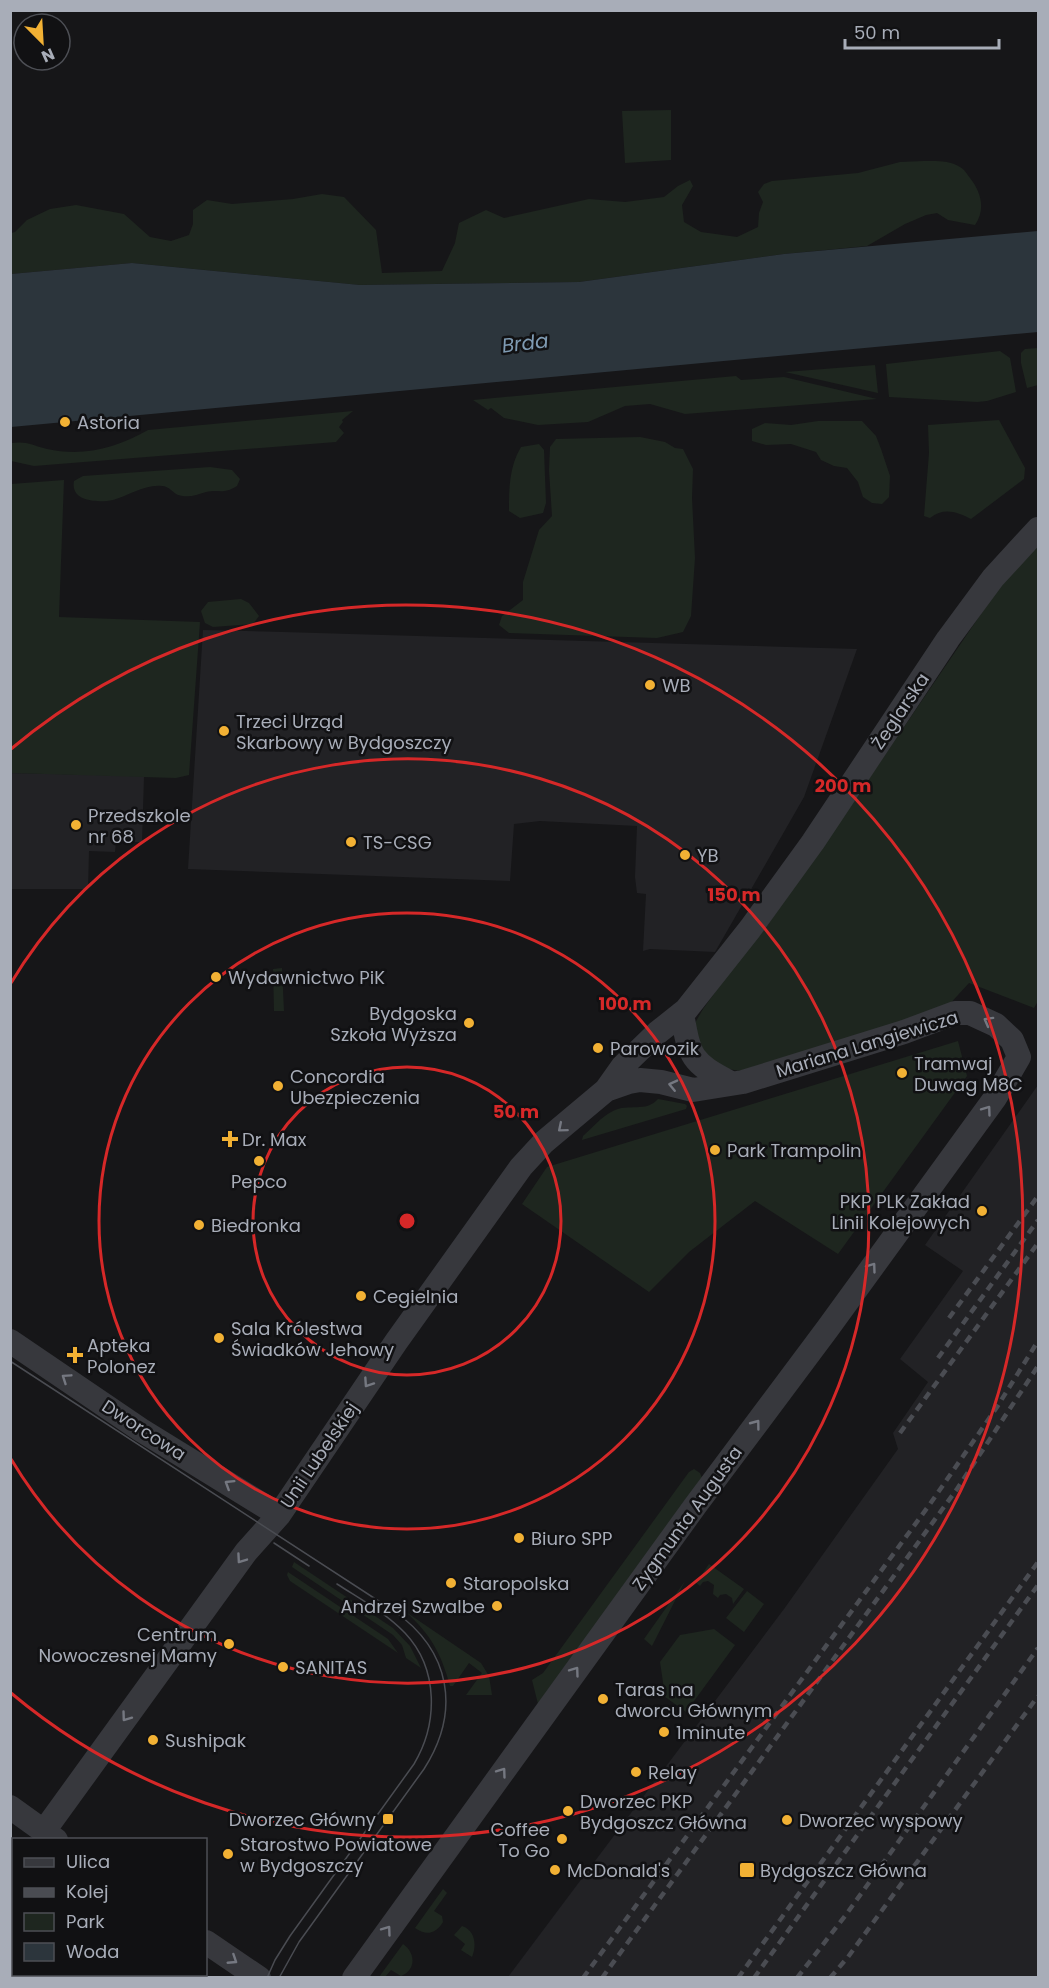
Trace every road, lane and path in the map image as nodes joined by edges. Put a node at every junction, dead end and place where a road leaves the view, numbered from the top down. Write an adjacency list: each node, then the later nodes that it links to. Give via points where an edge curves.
1 (1038, 529): 2 (street, Żeglarska, via 993,578 948,639 813,842)
2 (682, 1014): 4 (street, via 695,1058 704,1069); 5 (street, Żeglarska, via 623,1066)
3 (1019, 1058): 4 (street, Mariana Langiewicza, one-way to 4, via 1012,1040 996,1025 970,1013 955,1013); 12 (street, Zygmunta Augusta, one-way to 3, via 688,1514 996,1098)
4 (731, 1083): 5 (street, Mariana Langiewicza, one-way to 5, via 693,1090 640,1080)
5 (606, 1090): 7 (street, Unii Lubelskiej, one-way to 7, via 544,1143 509,1183)
6 (10, 1341): 7 (street, Dworcowa, one-way to 6, via 141,1430)
7 (279, 1515): 9 (street, Unii Lubelskiej, one-way to 9, via 246,1552)
8 (10, 1807): 9 (street)
9 (50, 1835)
10 (207, 1943): 11 (street, one-way to 11)
11 (259, 1977)
12 (354, 1977)

